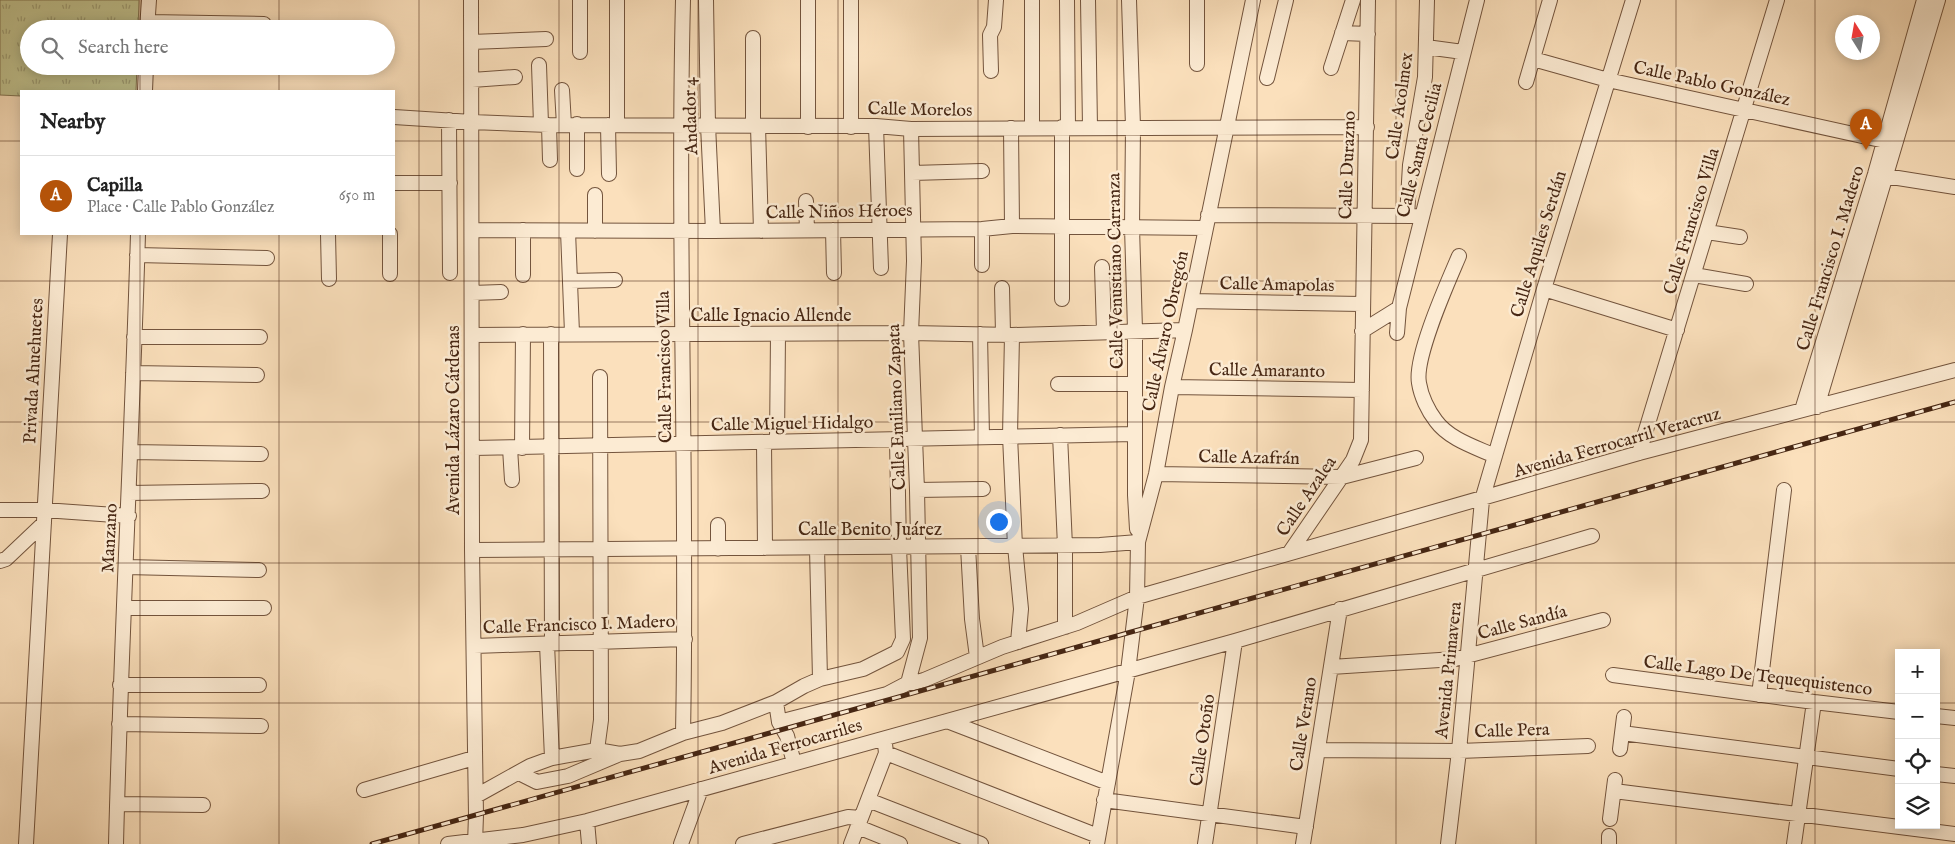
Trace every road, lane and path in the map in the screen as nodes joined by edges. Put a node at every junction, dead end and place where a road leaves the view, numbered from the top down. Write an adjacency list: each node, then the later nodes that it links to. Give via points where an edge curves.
1 (149, 0): 26 (street)
2 (471, 0): 31 (street, Avenida Lázaro Cárdenas)
3 (580, 0): 33 (street)
4 (617, 0): 55 (street)
5 (683, 0): 53 (street, Calle Francisco Villa)
6 (706, 0): 56 (street, Andador 4)
7 (808, 0): 58 (street)
8 (851, 0): 60 (street)
9 (996, 0): 39 (street, via 994,27 990,35)
10 (1032, 0): 61 (street)
11 (1067, 0): 62 (street)
12 (1088, 0): 63 (street)
13 (1129, 0): 64 (street, Calle Venustiano Carranza)
14 (1197, 0): 36 (street)
15 (1254, 0): 67 (street, Calle Álvaro Obregón)
16 (1286, 0): 42 (street)
17 (1352, 0): 27 (street)
18 (1368, 0): 28 (street, Calle Durazno)
19 (1427, 0): 32 (street, Calle Acolmex)
20 (1477, 0): 34 (street, Calle Santa Cecilia)
21 (1550, 0): 35 (street)
22 (1633, 0): 44 (street, Calle Aquiles Serdán)
23 (1777, 0): 48 (street, Calle Francisco Villa)
24 (1924, 0): 69 (street, Calle Francisco I. Madero)
25 (1938, 0): 75 (street, Calle Francisco I. Madero)
26 (148, 20)
27 (1342, 33): 28 (street); 38 (street)
28 (1368, 34): 65 (street, Calle Durazno)
29 (753, 38): 57 (street)
30 (546, 39): 31 (street)
31 (472, 42): 43 (street, Avenida Lázaro Cárdenas)
32 (1426, 47): 34 (street); 82 (street, Calle Acolmex, via 1425,77 1410,165)
33 (580, 52)
34 (1463, 52): 83 (street, Calle Santa Cecilia)
35 (1532, 59): 44 (street, Calle Pablo González); 45 (street)
36 (1197, 64)
37 (539, 65): 52 (street)
38 (1331, 68)
39 (991, 71)
40 (146, 75): 46 (street)
41 (516, 77): 43 (street)
42 (1267, 78)
43 (472, 80): 51 (street, Avenida Lázaro Cárdenas)
44 (1608, 80): 48 (street, Calle Pablo González); 122 (street, Calle Aquiles Serdán)
45 (1526, 82)
46 (145, 90)
47 (562, 90): 54 (street)
48 (1744, 110): 69 (street, Calle Pablo González); 100 (street, Calle Francisco Villa)
49 (395, 116): 50 (street, Calle Morelos)
50 (450, 120): 51 (street, Calle Morelos); 77 (street)
51 (472, 122): 52 (street, Calle Morelos); 91 (street, Avenida Lázaro Cárdenas)
52 (545, 124): 54 (street, Calle Morelos); 70 (street)
53 (680, 124): 55 (street, Calle Morelos); 56 (street, Calle Morelos); 93 (street, Calle Francisco Villa)
54 (570, 125): 55 (street, Calle Morelos); 71 (street)
55 (613, 125): 74 (street)
56 (708, 125): 57 (street, Calle Morelos); 98 (street, Andador 4)
57 (756, 126): 58 (street, Calle Morelos); 99 (street)
58 (808, 126): 60 (street, Calle Morelos)
59 (876, 126): 60 (street, Calle Morelos); 68 (street, Calle Morelos); 89 (street)
60 (851, 127)
61 (1032, 127): 62 (street, Calle Morelos); 66 (street, Calle Morelos)
62 (1065, 127): 63 (street, Calle Morelos); 86 (street)
63 (1090, 127): 64 (street, Calle Morelos)
64 (1133, 127): 67 (street, Calle Morelos); 87 (street, Calle Venustiano Carranza)
65 (1367, 127): 67 (street, Calle Morelos); 81 (street, Calle Durazno)
66 (1011, 128): 68 (street, Calle Morelos); 85 (street)
67 (1228, 128): 84 (street, Calle Álvaro Obregón)
68 (911, 129): 73 (street, Calle Emiliano Zapata)
69 (1885, 140): 75 (street, Calle Francisco I. Madero)
70 (550, 160)
71 (577, 169)
72 (982, 171): 73 (street)
73 (912, 173): 88 (street, Calle Emiliano Zapata)
74 (609, 174)
75 (1881, 175): 78 (street); 154 (street, Calle Francisco I. Madero); 155 (street, Calle Francisco I. Madero)
76 (395, 183): 77 (street)
77 (450, 183): 112 (street)
78 (1955, 188)
79 (595, 195): 97 (street)
80 (806, 201): 94 (street)
81 (1364, 216): 82 (street, Calle Niños Héroes); 84 (street, Calle Niños Héroes); 127 (street, Calle Durazno)
82 (1407, 216): 83 (street, Calle Niños Héroes)
83 (1422, 216): 128 (street, Calle Santa Cecilia)
84 (1207, 222): 87 (street, Calle Niños Héroes); 126 (street, Calle Álvaro Obregón)
85 (1012, 226): 86 (street, Calle Niños Héroes); 90 (street, Calle Niños Héroes)
86 (1061, 227): 87 (street, Calle Niños Héroes); 125 (street)
87 (1132, 227): 129 (street, Calle Venustiano Carranza)
88 (912, 228): 89 (street, Calle Niños Héroes); 90 (street, Calle Niños Héroes); 134 (street, Calle Emiliano Zapata)
89 (880, 229): 95 (street, Calle Niños Héroes); 111 (street)
90 (982, 229): 109 (street)
91 (472, 230): 92 (street, Calle Niños Héroes); 124 (street, Avenida Lázaro Cárdenas)
92 (523, 230): 96 (street, Calle Niños Héroes); 115 (street)
93 (681, 230): 97 (street, Calle Niños Héroes); 98 (street, Calle Niños Héroes); 139 (street, Calle Francisco Villa)
94 (807, 230): 95 (street, Calle Niños Héroes); 99 (street, Calle Niños Héroes)
95 (833, 230): 113 (street)
96 (568, 231): 97 (street, Calle Niños Héroes); 119 (street)
97 (595, 231)
98 (713, 231): 99 (street, Calle Niños Héroes)
99 (761, 231)
100 (1707, 232): 105 (street); 116 (street, Calle Francisco Villa)
101 (60, 235): 184 (street, Privada Ahuehuetes)
102 (138, 235): 106 (street, Manzano)
103 (328, 235): 117 (street)
104 (390, 235): 114 (street)
105 (1740, 238)
106 (137, 255): 108 (street); 144 (street, Manzano)
107 (1459, 256): 171 (street, via 1420,362 1418,382 1436,422 1458,440)
108 (267, 258)
109 (982, 266)
110 (1102, 267): 132 (street)
111 (881, 268)
112 (450, 273)
113 (834, 273)
114 (390, 274)
115 (523, 274)
116 (1694, 275): 120 (street); 131 (street, Calle Francisco Villa)
117 (329, 279)
118 (615, 280): 119 (street)
119 (570, 281): 138 (street)
120 (1746, 284)
121 (1002, 288): 143 (street)
122 (1544, 289): 131 (street); 171 (street, Calle Aquiles Serdán)
123 (501, 292): 124 (street)
124 (472, 293): 142 (street, Avenida Lázaro Cárdenas)
125 (1062, 300)
126 (1191, 301): 127 (street, Calle Amapolas); 130 (street, Calle Álvaro Obregón)
127 (1362, 304): 133 (street, Calle Durazno)
128 (1399, 308): 133 (street); 135 (street, Calle Santa Cecilia)
129 (1135, 330): 130 (street, Calle Ignacio Allende); 132 (street, Calle Ignacio Allende); 151 (street, Calle Venustiano Carranza)
130 (1185, 330): 152 (street, Calle Álvaro Obregón)
131 (1677, 330): 169 (street, Calle Francisco Villa)
132 (1104, 331): 143 (street, Calle Ignacio Allende)
133 (1362, 331): 153 (street, Calle Azalea)
134 (912, 333): 140 (street, Calle Ignacio Allende); 141 (street, Calle Ignacio Allende); 160 (street, Calle Emiliano Zapata)
135 (1397, 333)
136 (524, 334): 137 (street, Calle Ignacio Allende); 142 (street, Calle Ignacio Allende); 166 (street)
137 (551, 334): 138 (street, Calle Ignacio Allende); 167 (street)
138 (572, 334): 139 (street, Calle Ignacio Allende)
139 (683, 334): 140 (street, Calle Ignacio Allende); 163 (street, Calle Francisco Villa)
140 (778, 334): 162 (street)
141 (980, 334): 143 (street, Calle Ignacio Allende); 159 (street)
142 (472, 335): 165 (street, Avenida Lázaro Cárdenas)
143 (1008, 335): 158 (street)
144 (134, 337): 145 (street); 147 (street, Manzano)
145 (260, 337)
146 (1955, 370): 154 (street, Avenida Ferrocarril Veracruz)
147 (133, 372): 148 (street); 168 (street, Manzano)
148 (257, 375)
149 (600, 377): 164 (street)
150 (1058, 384): 151 (street)
151 (1135, 384): 156 (street, Calle Venustiano Carranza)
152 (1172, 387): 153 (street, Calle Amaranto); 173 (street, Calle Álvaro Obregón)
153 (1362, 390): 174 (street, Calle Azalea, via 1361,440)
154 (1817, 408): 155 (street, Avenida Ferrocarril Veracruz)
155 (1802, 410): 169 (street, Avenida Ferrocarril Veracruz)
156 (1134, 434): 157 (street, Calle Miguel Hidalgo); 187 (street, Calle Venustiano Carranza)
157 (1060, 435): 158 (street, Calle Miguel Hidalgo); 189 (street)
158 (1010, 436): 159 (street, Calle Miguel Hidalgo); 188 (street)
159 (982, 437): 160 (street, Calle Miguel Hidalgo)
160 (916, 439): 161 (street, Calle Miguel Hidalgo); 177 (street, Calle Emiliano Zapata)
161 (897, 440): 162 (street, Calle Miguel Hidalgo); 193 (street)
162 (770, 442): 163 (street, Calle Miguel Hidalgo); 191 (street)
163 (684, 445): 164 (street, Calle Miguel Hidalgo); 196 (street, Calle Francisco Villa)
164 (600, 446): 167 (street, Calle Miguel Hidalgo); 195 (street)
165 (472, 448): 166 (street, Calle Miguel Hidalgo); 198 (street, Avenida Lázaro Cárdenas)
166 (516, 448): 167 (street, Calle Miguel Hidalgo); 175 (street)
167 (551, 448): 199 (street)
168 (131, 452): 170 (street); 180 (street, Manzano)
169 (1639, 453): 181 (street, Avenida Ferrocarril Veracruz)
170 (261, 454)
171 (1495, 456): 181 (street, Calle Aquiles Serdán)
172 (1416, 458): 174 (street, Calle Azafrán)
173 (1156, 474): 174 (street, Calle Azafrán); 187 (street, Calle Álvaro Obregón)
174 (1342, 477): 200 (street, Calle Azalea)
175 (512, 480)
176 (983, 489): 177 (street)
177 (918, 490): 194 (street, Calle Emiliano Zapata)
178 (1784, 490): 226 (street)
179 (262, 491): 180 (street)
180 (129, 493): 183 (street, Manzano)
181 (1482, 500): 200 (street, Avenida Ferrocarril Veracruz); 204 (street, Avenida Primavera)
182 (0, 510): 184 (street)
183 (129, 516): 184 (street); 202 (street, Manzano)
184 (44, 517): 201 (street, via 6,559); 273 (street, Privada Ahuehuetes)
185 (718, 525): 197 (street)
186 (1592, 536): 204 (street, Avenida Ferrocarriles)
187 (1138, 542): 189 (street, Calle Benito Juárez); 205 (street, Calle Álvaro Obregón)
188 (1015, 546): 189 (street, Calle Benito Juárez); 190 (street, Calle Benito Juárez); 214 (street, via 1021,609)
189 (1065, 546): 210 (street)
190 (968, 547): 194 (street, Calle Benito Juárez); 218 (street)
191 (765, 548): 192 (street, Calle Benito Juárez); 197 (street, Calle Benito Juárez)
192 (817, 548): 193 (street, Calle Benito Juárez); 222 (street)
193 (899, 548): 194 (street, Calle Benito Juárez); 222 (street, via 902,646 897,652 863,669)
194 (918, 548): 223 (street, Calle Emiliano Zapata, via 920,638)
195 (601, 549): 196 (street, Calle Benito Juárez); 199 (street, Calle Benito Juárez); 213 (street)
196 (684, 549): 197 (street, Calle Benito Juárez); 211 (street, Calle Francisco Villa)
197 (718, 549)
198 (472, 550): 199 (street, Calle Benito Juárez); 216 (street, Avenida Lázaro Cárdenas)
199 (552, 550): 215 (street)
200 (1290, 552): 205 (street, Calle Azalea)
201 (0, 561)
202 (126, 567): 203 (street); 206 (street, Manzano)
203 (259, 570)
204 (1477, 570): 208 (street, Avenida Ferrocarriles); 217 (street, Avenida Primavera)
205 (1136, 597): 210 (street, Calle Azalea); 220 (street, Calle Álvaro Obregón)
206 (124, 608): 207 (street); 224 (street, Manzano)
207 (264, 608)
208 (1340, 609): 212 (street, Avenida Ferrocarriles); 219 (street, Calle Verano)
209 (1603, 620): 217 (street, Calle Sandía)
210 (1066, 627): 214 (street, Calle Azalea)
211 (685, 639): 213 (street, Calle Francisco I. Madero); 237 (street, Calle Francisco Villa)
212 (1235, 641): 220 (street, Avenida Ferrocarriles); 263 (street, Calle Otoño)
213 (600, 642): 215 (street, Calle Francisco I. Madero); 242 (street, via 601,720)
214 (1018, 642): 218 (street, Calle Azalea)
215 (549, 644): 216 (street, Calle Francisco I. Madero); 248 (street)
216 (474, 646): 247 (street, Avenida Lázaro Cárdenas)
217 (1468, 656): 219 (street, Calle Sandía); 244 (street, Avenida Primavera)
218 (977, 657): 223 (street, Calle Azalea, via 924,680)
219 (1331, 667): 243 (street, Calle Verano)
220 (1128, 671): 233 (street, Avenida Ferrocarriles); 255 (street)
221 (1613, 675): 226 (street, Calle Lago De Tequequistenco)
222 (820, 680): 227 (street)
223 (908, 683): 234 (street, Calle Azalea, via 887,694)
224 (120, 685): 225 (street); 235 (street, Manzano)
225 (259, 685)
226 (1759, 695): 228 (street, Calle Lago De Tequequistenco)
227 (776, 702): 234 (street); 237 (street, via 722,723)
228 (1814, 702): 229 (street, Calle Lago De Tequequistenco); 249 (street)
229 (1895, 712)
230 (1940, 716): 232 (street)
231 (1624, 717): 238 (street)
232 (1955, 718)
233 (947, 721): 239 (street, Avenida Ferrocarriles); 255 (street)
234 (779, 722): 250 (street, via 787,736)
235 (119, 724): 236 (street); 261 (street, Manzano)
236 (261, 726)
237 (683, 733): 246 (street, via 639,751)
238 (1622, 733): 241 (street); 249 (street)
239 (884, 738): 245 (street); 250 (street, Avenida Ferrocarriles)
240 (1588, 746): 244 (street, Calle Pera)
241 (1620, 749)
242 (597, 750): 246 (street); 248 (street)
243 (1318, 750): 244 (street, Calle Pera); 268 (street, Calle Verano)
244 (1459, 751): 284 (street, Avenida Primavera)
245 (886, 753): 259 (street); 271 (street)
246 (620, 754): 252 (street, via 568,776 538,782)
247 (474, 758): 257 (street); 258 (street, Avenida Lázaro Cárdenas)
248 (552, 758): 252 (street)
249 (1806, 758): 251 (street); 264 (street)
250 (794, 763): 256 (street, Avenida Ferrocarriles)
251 (1895, 769)
252 (519, 773): 258 (street)
253 (1940, 774): 254 (street)
254 (1955, 776)
255 (1108, 784): 260 (street)
256 (701, 789): 266 (street, Avenida Ferrocarriles); 277 (street)
257 (364, 790)
258 (476, 796): 272 (street, Avenida Lázaro Cárdenas)
259 (868, 800): 267 (street); 281 (street)
260 (1104, 800): 263 (street); 271 (street)
261 (117, 804): 262 (street); 274 (street, Manzano)
262 (203, 805)
263 (1210, 813): 268 (street); 282 (street, Calle Otoño)
264 (1798, 813): 265 (street, via 1614,785); 269 (street); 285 (street)
265 (1610, 819)
266 (587, 821): 270 (street, Avenida Ferrocarriles); 276 (street)
267 (860, 823): 278 (street, via 848,817); 279 (street); 280 (street)
268 (1306, 827): 283 (street, Calle Verano)
269 (1955, 834)
270 (524, 839): 272 (street, Avenida Ferrocarriles)
271 (1098, 840)
272 (475, 842): 275 (street, Avenida Ferrocarriles)
273 (26, 844)
274 (116, 844)
275 (448, 844)
276 (588, 844)
277 (681, 844)
278 (743, 844)
279 (851, 844)
280 (900, 844)
281 (981, 844)
282 (1205, 844)
283 (1303, 844)
284 (1448, 844)
285 (1794, 844)

